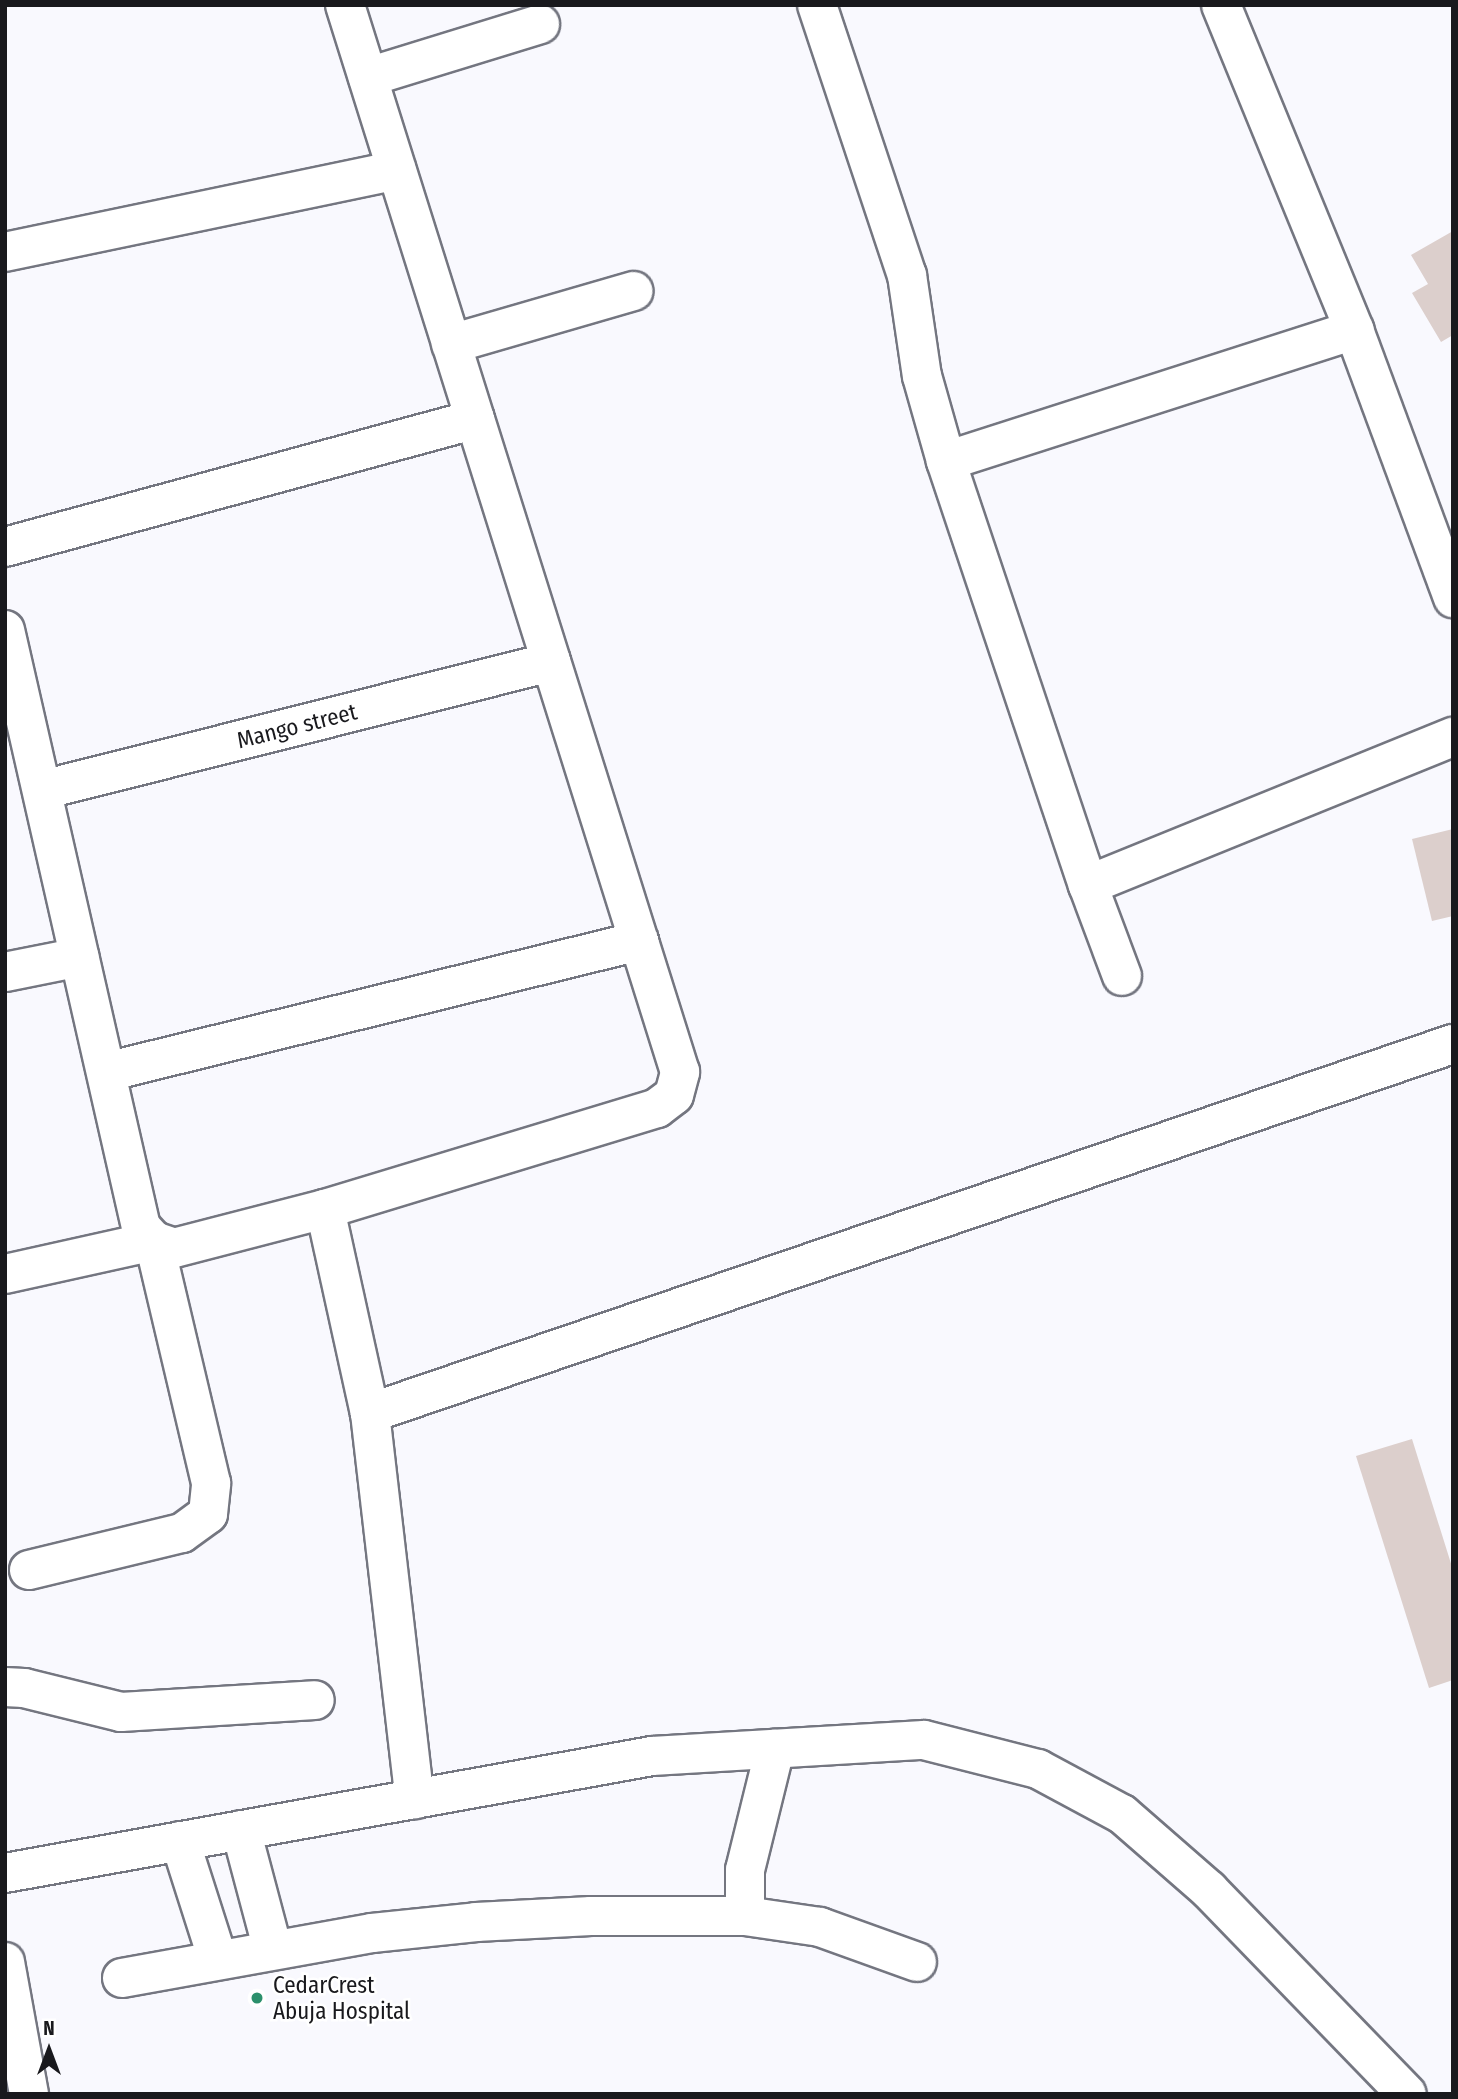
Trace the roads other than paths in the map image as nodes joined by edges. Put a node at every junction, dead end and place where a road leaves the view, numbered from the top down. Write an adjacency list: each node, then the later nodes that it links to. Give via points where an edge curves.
1 (345, 5): 5 (street)
2 (817, 5): 12 (street, via 907,275 922,376)
3 (1221, 5): 9 (street)
4 (540, 24): 5 (street)
5 (368, 77): 6 (street)
6 (397, 170): 7 (street); 10 (street)
7 (5, 252)
8 (633, 291): 10 (street)
9 (1354, 330): 12 (street); 14 (street)
10 (452, 344): 11 (street)
11 (475, 419): 13 (street); 16 (street)
12 (946, 461): 19 (street)
13 (5, 547)
14 (1453, 598)
15 (5, 630): 18 (street)
16 (551, 662): 18 (street, Mango street); 20 (street)
17 (1453, 737): 19 (street)
18 (42, 790): 21 (street)
19 (1088, 885): 23 (street)
20 (639, 941): 25 (street); 26 (street, via 680,1072 674,1095 657,1108)
21 (80, 957): 22 (street); 25 (street)
22 (5, 972)
23 (1122, 976)
24 (1453, 1044): 29 (street)
25 (106, 1072): 27 (street, via 141,1227)
26 (325, 1209): 27 (street, via 174,1248); 29 (street)
27 (154, 1241): 28 (street); 30 (street, via 211,1483 208,1514 183,1534)
28 (5, 1274)
29 (370, 1413): 34 (street)
30 (29, 1570)
31 (5, 1687): 32 (street, via 121,1712)
32 (315, 1700)
33 (775, 1749): 34 (street, via 652,1756); 38 (street, via 744,1870); 45 (street, via 924,1740 1038,1769 1122,1814 1209,1891)
34 (415, 1799): 35 (street)
35 (241, 1830): 36 (street); 39 (street)
36 (180, 1841): 37 (street); 40 (street)
37 (5, 1872)
38 (745, 1916): 39 (street, via 476,1922); 42 (street, via 820,1927)
39 (273, 1950): 40 (street)
40 (218, 1960): 43 (street)
41 (5, 1962): 44 (street)
42 (918, 1962)
43 (122, 1978)
44 (29, 2094)
45 (1407, 2094)

